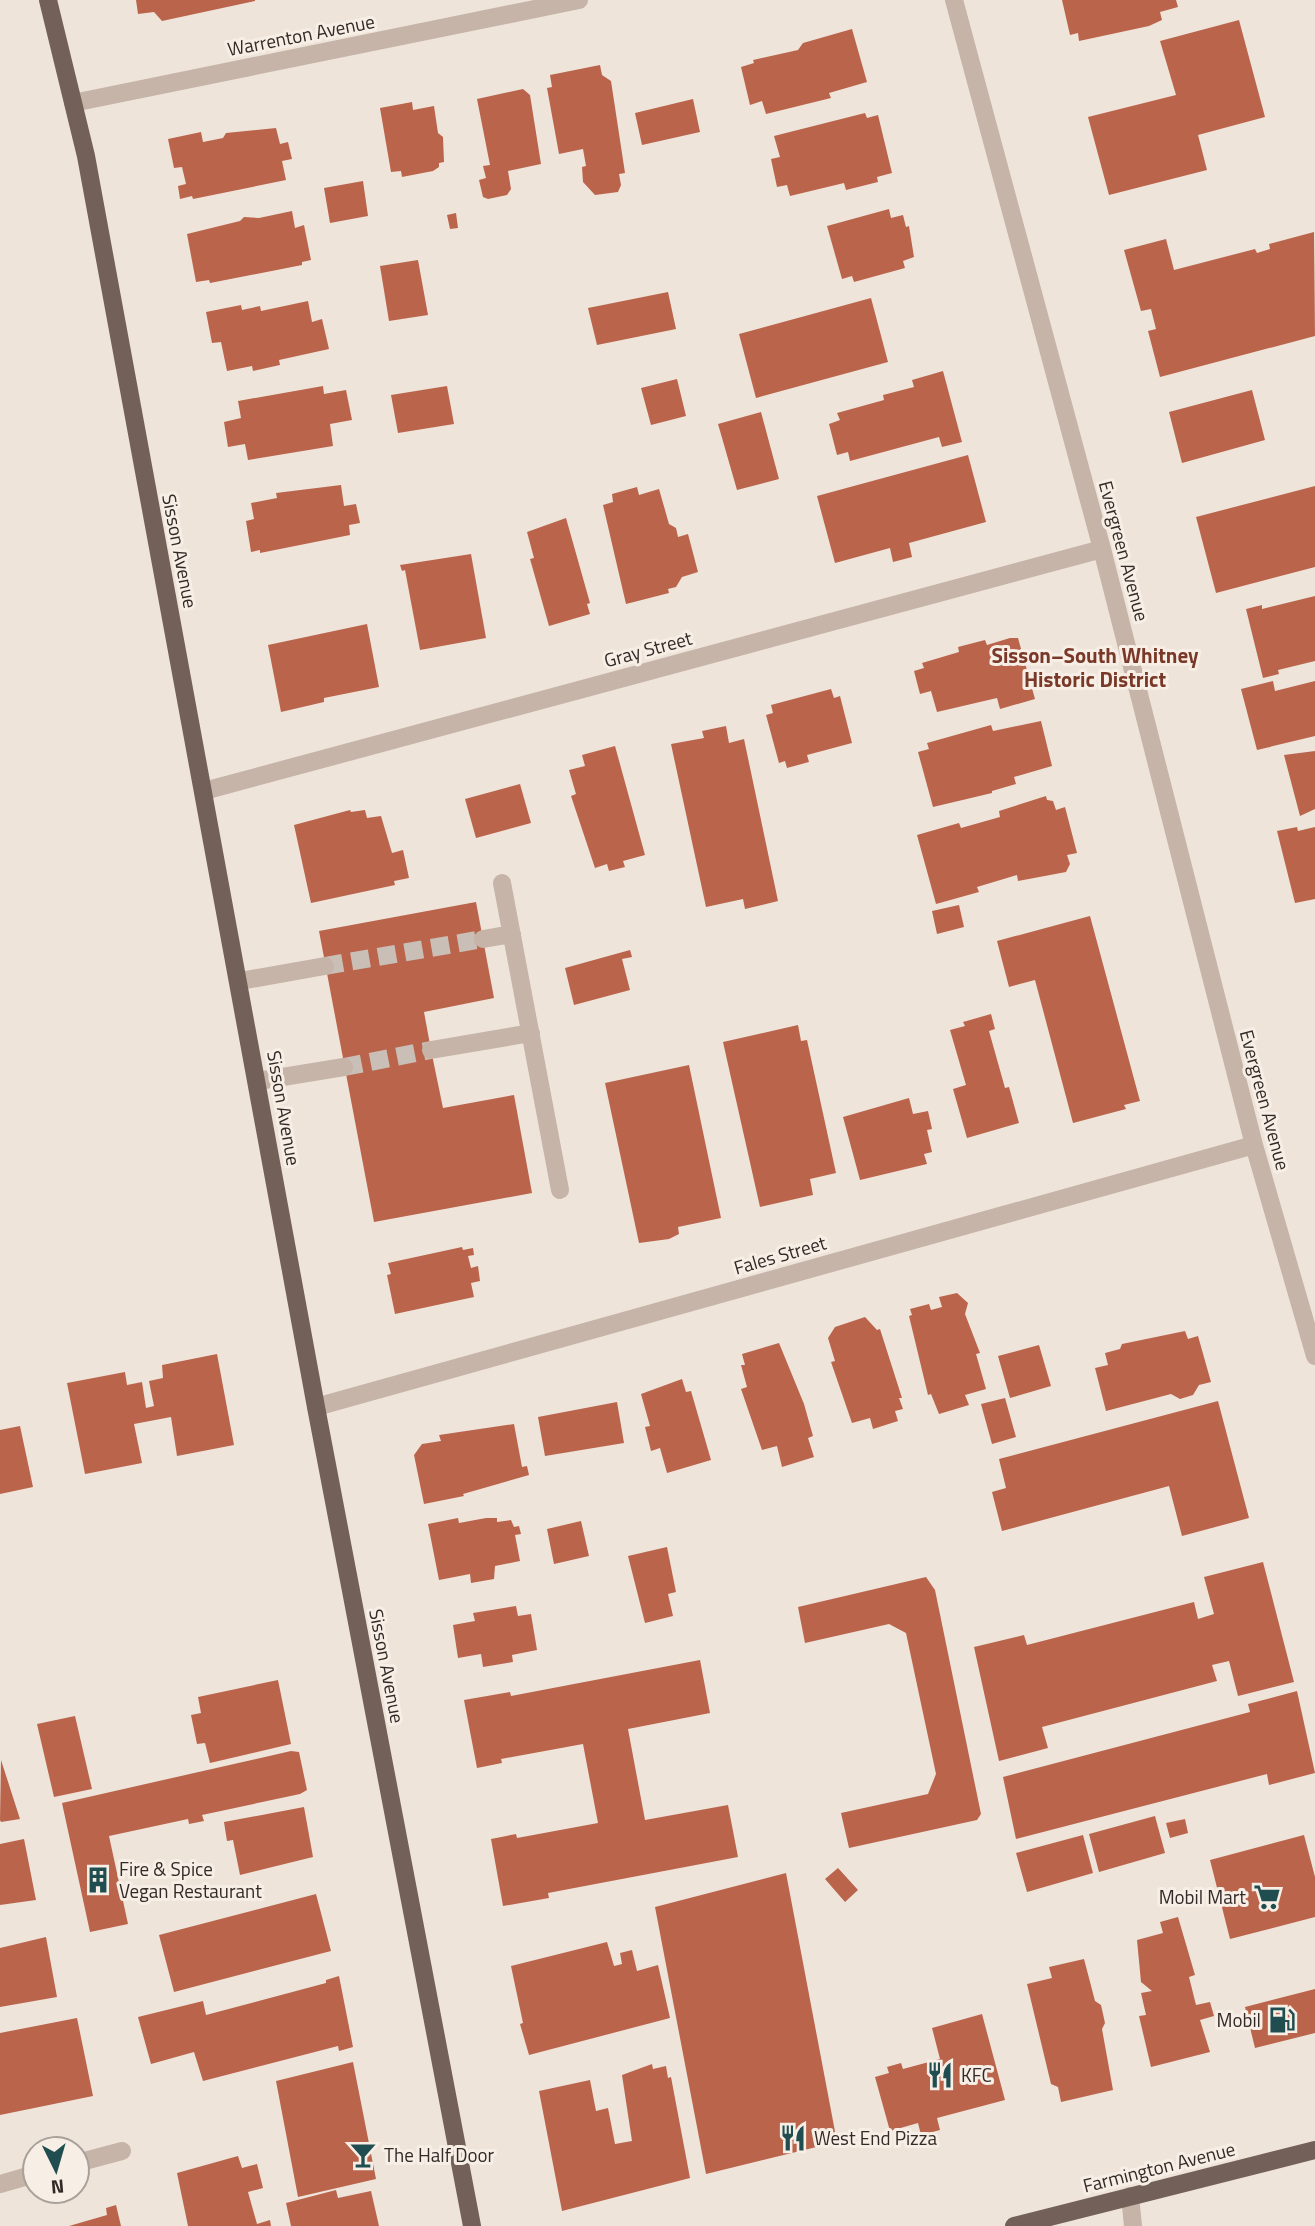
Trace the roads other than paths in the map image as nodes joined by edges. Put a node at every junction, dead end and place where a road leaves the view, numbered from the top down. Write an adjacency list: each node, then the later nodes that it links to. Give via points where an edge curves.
1 (48, 0): 4 (main road, Sisson Avenue)
2 (579, 0): 4 (street, Warrenton Avenue)
3 (954, 0): 5 (street, Evergreen Avenue)
4 (73, 103): 6 (main road, Sisson Avenue)
5 (1102, 549): 6 (street, Gray Street); 16 (street, Evergreen Avenue)
6 (204, 790): 11 (main road, Sisson Avenue)
7 (502, 883): 8 (street)
8 (512, 934): 9 (street); 12 (street)
9 (483, 939)
10 (325, 967): 11 (street)
11 (240, 981): 15 (main road, Sisson Avenue)
12 (531, 1033): 13 (street); 17 (street)
13 (432, 1050)
14 (344, 1067): 15 (street)
15 (258, 1081): 19 (main road, Sisson Avenue)
16 (1254, 1145): 18 (street, Evergreen Avenue); 19 (street, Fales Street)
17 (560, 1190)
18 (1315, 1356)
19 (316, 1407): 26 (main road, Sisson Avenue)
20 (1315, 2150): 25 (main road, Farmington Avenue)
21 (122, 2151): 22 (street)
22 (91, 2159)
23 (21, 2178): 24 (street)
24 (0, 2183)
25 (1130, 2196): 27 (main road, Farmington Avenue); 28 (street)
26 (472, 2226)
27 (1014, 2226)
28 (1133, 2226)

